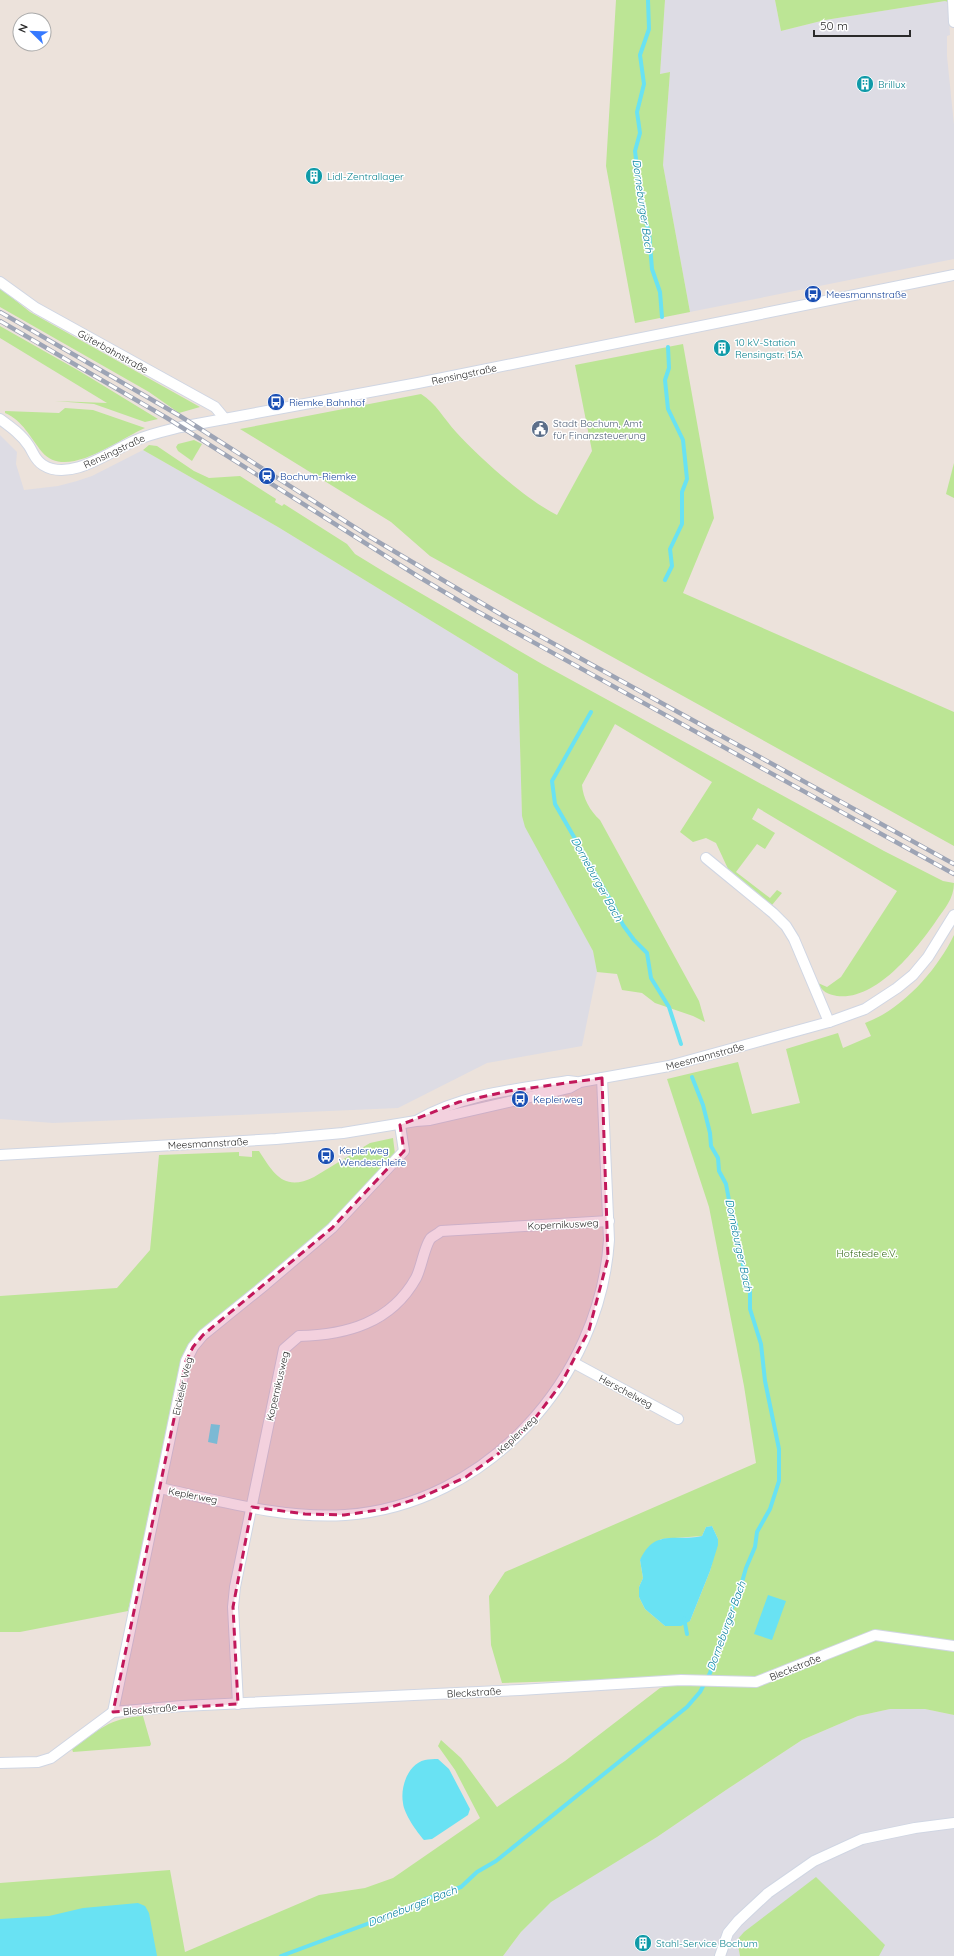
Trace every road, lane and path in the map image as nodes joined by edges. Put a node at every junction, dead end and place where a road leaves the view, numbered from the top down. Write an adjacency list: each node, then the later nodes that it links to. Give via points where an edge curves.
1 (953, 0): 2 (street)
2 (954, 22)
3 (954, 275): 6 (street, Rensingstraße, via 418,383)
4 (0, 282): 6 (street, Güterbahnstraße, via 36,308 215,407)
5 (0, 419): 6 (street, Rensingstraße, via 21,436 41,464 48,468 67,470 83,466 149,435)
6 (225, 419)
7 (706, 858): 9 (street, via 786,926)
8 (954, 915): 9 (street, Meesmannstraße, via 928,957 902,984 865,1009)
9 (829, 1022): 10 (street, Meesmannstraße, via 669,1066)
10 (602, 1078): 11 (street, Meesmannstraße, via 580,1082 569,1088); 13 (street, Keplerweg)
11 (400, 1125): 12 (street, Meesmannstraße, via 276,1139); 16 (street, Eickeler Weg, via 404,1151 332,1228 203,1334 193,1347 186,1361)
12 (0, 1155)
13 (609, 1221): 14 (street, Keplerweg, via 608,1258 600,1295 589,1330); 17 (street, Kopernikusweg, via 441,1231 430,1239 416,1278 403,1296 385,1313 366,1325 346,1332 299,1336 284,1348)
14 (574, 1363): 15 (street, Herschelweg); 17 (street, Keplerweg, via 533,1421 502,1451 466,1477 422,1498 385,1509 344,1515 305,1514)
15 (678, 1418)
16 (160, 1488): 17 (street, Keplerweg); 20 (street, Eickeler Weg)
17 (252, 1507): 19 (street, Kopernikusweg, via 233,1607)
18 (954, 1646): 19 (street, Bleckstraße, via 875,1635 756,1682 681,1680)
19 (238, 1704): 20 (street, Bleckstraße)
20 (113, 1712): 21 (street, Bleckstraße, via 51,1758 38,1762)
21 (0, 1763)
22 (954, 1823): 23 (street, via 862,1839 814,1861 768,1893 738,1921 728,1933)
23 (720, 1956)

